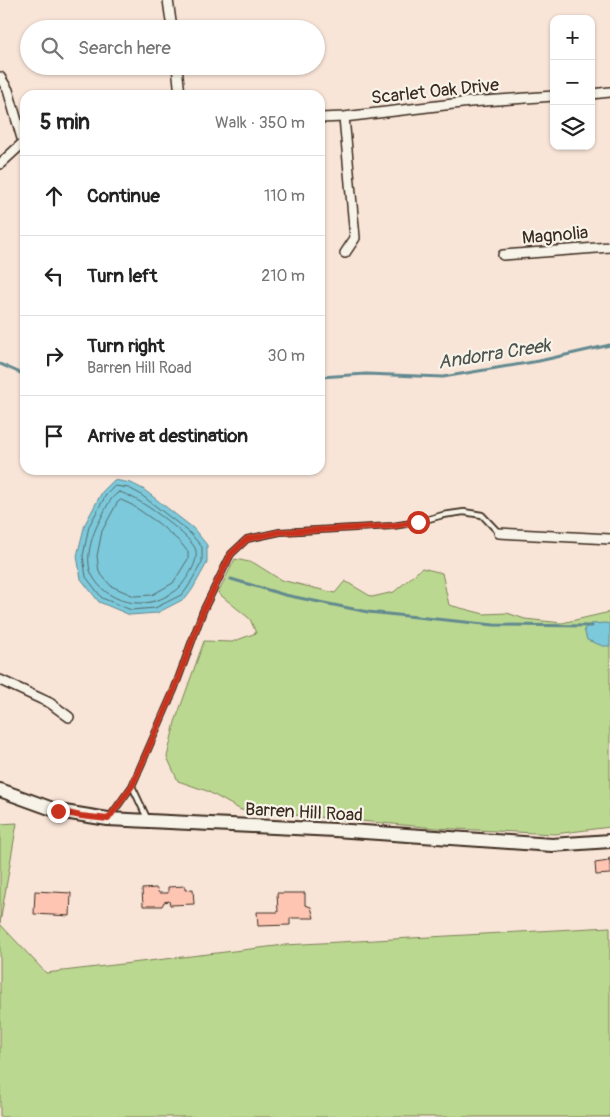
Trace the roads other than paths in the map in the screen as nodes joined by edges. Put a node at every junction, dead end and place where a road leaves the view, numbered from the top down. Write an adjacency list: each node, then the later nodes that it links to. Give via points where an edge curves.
1 (168, 0): 2 (street)
2 (171, 20)
3 (177, 75): 5 (street)
4 (0, 77): 11 (street, via 8,90)
5 (179, 90)
6 (610, 92): 7 (street)
7 (595, 94)
8 (550, 96): 9 (street, Scarlet Oak Drive)
9 (344, 117): 10 (street, Scarlet Oak Drive); 15 (street, via 355,238)
10 (325, 118)
11 (20, 129)
12 (20, 146): 13 (street)
13 (0, 164)
14 (610, 247): 16 (street, Magnolia)
15 (345, 253)
16 (503, 255)
17 (499, 533): 18 (street); 21 (lane, via 482,515 464,512 402,525 280,532 247,539 231,554 203,611 174,690)
18 (610, 539)
19 (0, 680): 20 (street, via 50,703)
20 (69, 716)
21 (132, 786): 23 (lane); 24 (lane)
22 (0, 790): 23 (street, Barren Hill Road, via 58,811)
23 (108, 819): 24 (street, Barren Hill Road)
24 (149, 822): 25 (street, Barren Hill Road, via 335,830 552,845)
25 (610, 841)

